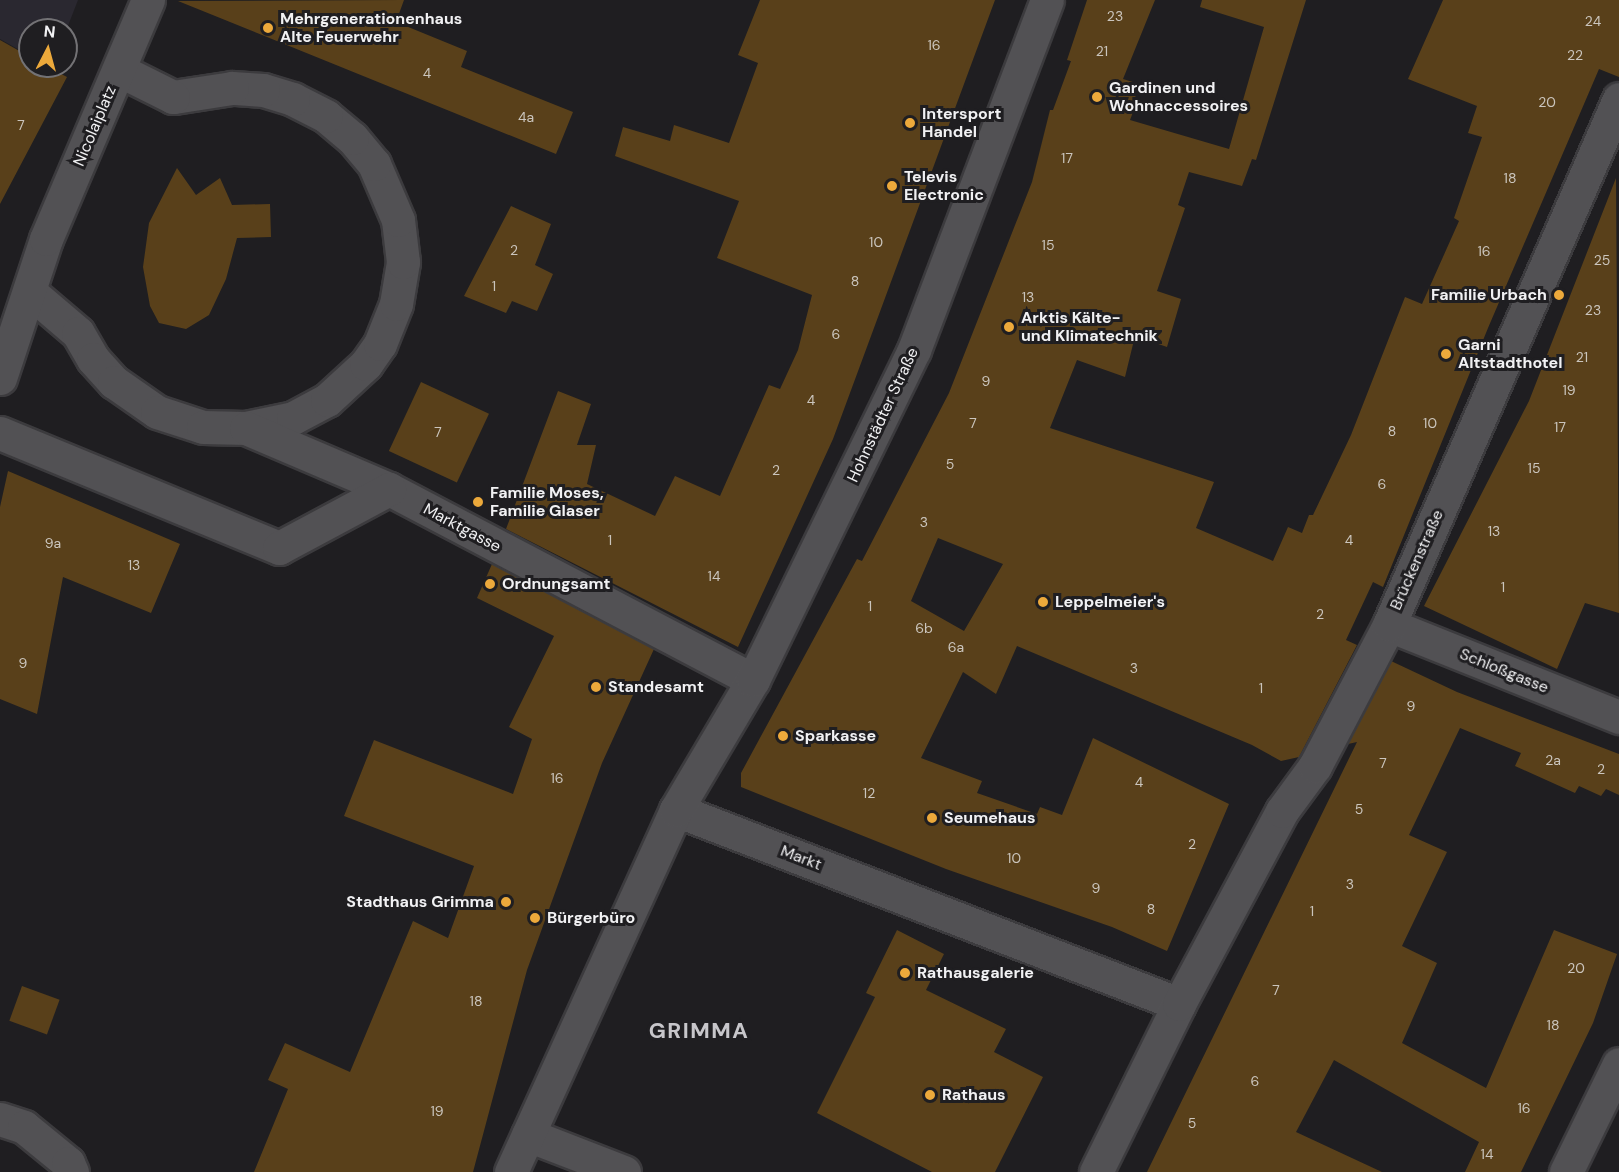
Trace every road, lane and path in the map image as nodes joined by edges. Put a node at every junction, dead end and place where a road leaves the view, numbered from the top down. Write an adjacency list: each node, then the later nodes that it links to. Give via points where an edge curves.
1 (148, 0): 3 (street)
2 (1047, 0): 11 (street, Hohnstädter Straße, via 914,350)
3 (119, 70): 5 (street, Nicolaiplatz, via 46,239); 7 (street, Nicolaiplatz, via 173,98 232,88 263,90 293,99 326,116 352,138 374,164 389,191 398,220 403,262 396,304 380,344 366,364 327,400 293,418)
4 (1619, 99): 10 (street, Brückenstraße)
5 (30, 292): 6 (street); 7 (street, Nicolaiplatz, via 78,333 93,359 114,382 157,411 203,427)
6 (0, 378)
7 (246, 428): 9 (street, Marktgasse)
8 (0, 433): 9 (street, via 279,548)
9 (388, 489): 11 (street, Marktgasse)
10 (1389, 625): 12 (street, Schloßgasse); 14 (street, Brückenstraße, via 1316,766 1282,811)
11 (753, 680): 13 (street, Hohnstädter Straße)
12 (1619, 717)
13 (676, 810): 14 (street, Markt); 17 (street)
14 (1179, 1004): 21 (street)
15 (1619, 1064): 22 (street)
16 (0, 1119): 18 (street, via 24,1127 68,1163)
17 (528, 1135): 19 (street); 20 (street)
18 (72, 1172)
19 (512, 1172)
20 (624, 1172)
21 (1096, 1172)
22 (1566, 1172)

